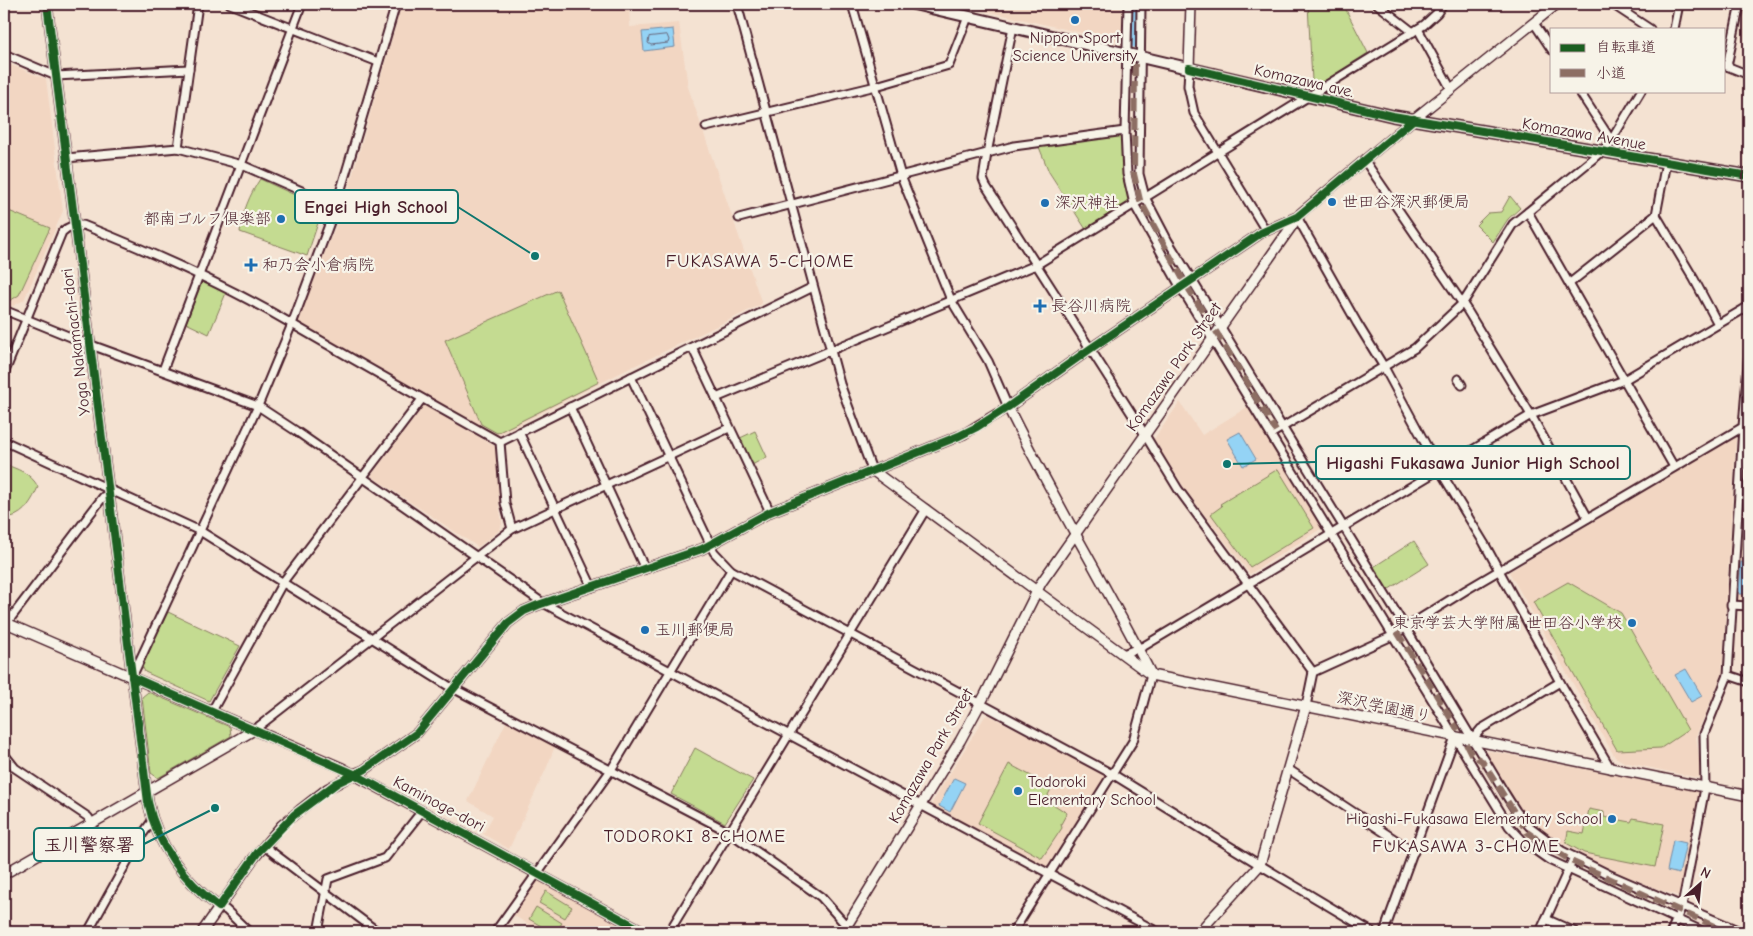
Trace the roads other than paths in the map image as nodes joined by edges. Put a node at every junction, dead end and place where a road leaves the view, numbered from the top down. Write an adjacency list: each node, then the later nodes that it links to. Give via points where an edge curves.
1 (47, 4): 35 (street, Yoga Nakamachi-dori)
2 (198, 4): 33 (street)
3 (230, 4): 21 (street)
4 (302, 4): 21 (street)
5 (396, 4): 30 (street)
6 (737, 4): 41 (street)
7 (852, 4): 36 (street)
8 (914, 4): 18 (main road)
9 (1128, 4): 27 (street)
10 (1141, 4): 28 (street)
11 (1191, 4): 32 (street)
12 (1377, 4): 24 (street)
13 (1443, 4): 24 (street)
14 (1557, 4): 19 (street)
15 (1612, 4): 22 (street)
16 (1679, 4): 23 (street)
17 (1740, 4): 29 (street)
18 (968, 17): 20 (main road); 36 (street, via 949,65)
19 (1534, 23): 25 (street); 37 (street)
20 (1014, 27): 27 (main road); 48 (street)
21 (294, 28): 30 (street); 53 (street)
22 (1648, 28)
23 (1674, 28)
24 (1416, 30): 37 (street); 40 (street)
25 (1550, 47)
26 (4, 54): 35 (street)
27 (1127, 54): 28 (main road); 44 (street)
28 (1141, 57): 32 (main road); 56 (street, via 1138,174)
29 (1726, 61)
30 (378, 62): 59 (street)
31 (1726, 65): 34 (street)
32 (1189, 68): 40 (main road, Komazawa ave.); 49 (street, via 1188,86 1194,113)
33 (188, 69): 35 (street); 46 (street)
34 (1749, 75)
35 (56, 76): 50 (street, Yoga Nakamachi-dori)
36 (876, 86): 41 (street); 54 (street)
37 (1451, 89): 42 (street)
38 (1580, 92): 45 (street)
39 (1640, 92): 45 (street)
40 (1309, 96): 42 (main road, Komazawa ave.); 49 (street)
41 (766, 111): 43 (street); 57 (street)
42 (1414, 119): 47 (main road, Komazawa Avenue); 51 (street)
43 (706, 127)
44 (1125, 131): 48 (street, via 1014,146); 58 (street, via 1127,174)
45 (1611, 140): 47 (street)
46 (178, 148): 50 (street); 53 (street)
47 (1601, 151): 52 (main road, Komazawa Avenue); 60 (street)
48 (987, 153): 54 (street); 66 (street, via 983,179 986,186)
49 (1217, 153): 56 (street); 65 (street)
50 (66, 158): 64 (street, Yoga Nakamachi-dori)
51 (1365, 161): 62 (street); 73 (street)
52 (1666, 162): 55 (main road, Komazawa Avenue); 61 (street)
53 (242, 165): 59 (street); 67 (street)
54 (901, 176): 57 (street); 72 (street)
55 (1749, 176)
56 (1145, 197): 58 (street); 68 (street)
57 (791, 204): 63 (street); 70 (street)
58 (1134, 204): 66 (street); 71 (street)
59 (336, 206): 77 (street)
60 (1528, 212): 69 (street); 73 (street, via 1513,224)
61 (1656, 215): 69 (street); 78 (street)
62 (1297, 217): 65 (street); 79 (street, Komazawa Park Street); 86 (street)
63 (739, 218)
64 (75, 225): 67 (street, via 89,228); 76 (street, via 62,232); 81 (street, Yoga Nakamachi-dori)
65 (1266, 231): 68 (street)
66 (1036, 265): 72 (street); 83 (street)
67 (199, 276): 77 (street); 87 (street)
68 (1193, 280): 71 (street); 79 (street)
69 (1570, 283): 90 (street)
70 (813, 287): 82 (street); 84 (street)
71 (1181, 288): 80 (street); 83 (street)
72 (951, 300): 84 (street); 95 (street, via 988,361)
73 (1462, 303): 86 (street, via 1415,348); 96 (street)
74 (1749, 306): 78 (street)
75 (4, 310): 76 (street)
76 (25, 320): 81 (street); 88 (street)
77 (292, 324): 92 (street); 93 (street)
78 (1718, 324): 90 (street)
79 (1221, 326): 80 (street, Komazawa Park Street); 97 (street)
80 (1213, 338): 101 (street); 102 (street, Komazawa Park Street)
81 (91, 345): 87 (street); 111 (street, Yoga Nakamachi-dori)
82 (692, 347): 89 (street); 91 (street)
83 (1090, 349): 95 (street); 102 (street)
84 (831, 350): 91 (street); 108 (street)
85 (1749, 350): 99 (street)
86 (1384, 367): 97 (street); 107 (street)
87 (163, 370): 93 (street)
88 (4, 374)
89 (631, 377): 94 (street); 105 (street)
90 (1624, 380): 96 (street); 106 (street)
91 (716, 398): 98 (street)
92 (422, 399): 104 (street); 109 (street)
93 (258, 406): 109 (street); 118 (street)
94 (570, 407): 100 (street); 110 (street)
95 (1008, 407): 108 (street, via 964,434); 119 (street)
96 (1531, 415): 107 (street); 115 (street)
97 (1282, 427): 101 (street); 116 (street)
98 (729, 428): 105 (street); 114 (street)
99 (1746, 428): 106 (street); 131 (street)
100 (519, 432): 104 (street); 112 (street)
101 (1271, 434): 120 (street)
102 (1145, 435): 119 (street, Komazawa Park Street); 127 (street, via 1178,489)
103 (4, 441): 111 (street)
104 (500, 442): 117 (street, via 505,503)
105 (668, 456): 110 (street); 121 (street)
106 (1674, 467): 115 (street)
107 (1439, 469): 116 (street); 125 (street)
108 (872, 470): 113 (street, 深沢学園通り); 114 (street)
109 (362, 477): 122 (street); 126 (street)
110 (606, 484): 112 (street); 123 (street)
111 (109, 493): 118 (street); 133 (street); 145 (street, Yoga Nakamachi-dori)
112 (555, 509): 117 (street); 128 (street)
113 (926, 509): 129 (street, 深沢学園通り); 136 (street)
114 (770, 512): 121 (street)
115 (1588, 518): 125 (street)
116 (1343, 526): 120 (street); 134 (street)
117 (512, 529): 122 (street)
118 (200, 531): 126 (street); 145 (street)
119 (1076, 534): 129 (street, Komazawa Park Street); 139 (street)
120 (1332, 534): 127 (street); 137 (street)
121 (711, 546): 123 (street); 124 (street)
122 (478, 557): 130 (street); 138 (street)
123 (645, 569): 128 (street)
124 (731, 570): 136 (street); 141 (street)
125 (1499, 571): 134 (street); 146 (street)
126 (283, 582): 138 (street); 151 (street)
127 (1249, 584): 139 (street); 142 (street)
128 (592, 587): 130 (street)
129 (1037, 590): 140 (street, 深沢学園通り); 149 (street, Komazawa Park Street)
130 (543, 603): 141 (street); 148 (street, via 512,620)
131 (1731, 605): 132 (street); 144 (street)
132 (1749, 606)
133 (6, 623): 135 (street); 145 (street, Kaminoge-dori)
134 (1406, 627): 137 (street); 155 (street)
135 (4, 632)
136 (851, 633): 149 (street); 153 (street)
137 (1392, 636): 142 (street); 154 (street)
138 (372, 638): 148 (street); 152 (street)
139 (1138, 648): 140 (street); 143 (street)
140 (1123, 654): 143 (street, 深沢学園通り)
141 (670, 672): 153 (street); 158 (street)
142 (1313, 672): 150 (street)
143 (1151, 675): 150 (street, 深沢学園通り); 161 (street, via 1133,741)
144 (1728, 675): 147 (street); 162 (street, via 1704,734)
145 (132, 678): 151 (street, Kaminoge-dori); 163 (street, Yoga Nakamachi-dori)
146 (1560, 682): 155 (street, via 1481,729); 157 (street)
147 (1749, 682)
148 (454, 688): 158 (street); 160 (street, via 408,741)
149 (980, 703): 161 (street); 165 (street, Komazawa Park Street)
150 (1306, 706): 154 (street, 深沢学園通り); 159 (street)
151 (212, 712): 152 (street, Kaminoge-dori)
152 (254, 730): 160 (street, Kaminoge-dori); 163 (street)
153 (788, 734): 165 (street); 169 (street)
154 (1455, 737): 155 (street, 深沢学園通り); 171 (street); 174 (street, via 1509,826 1525,843)
155 (1472, 740): 157 (street, 深沢学園通り); 172 (street, via 1529,826)
156 (4, 754): 168 (street, via 14,768 88,817)
157 (1611, 768): 162 (street, 深沢学園通り)
158 (611, 770): 169 (street); 175 (street)
159 (1288, 770): 171 (street); 173 (street)
160 (354, 774): 166 (street, Kaminoge-dori); 170 (street, via 304,806)
161 (1114, 775): 173 (street); 177 (street)
162 (1706, 788): 164 (street, 深沢学園通り); 179 (street)
163 (146, 792): 167 (street, Yoga Nakamachi-dori); 168 (street)
164 (1749, 796)
165 (920, 806): 177 (street); 184 (street, Komazawa Park Street)
166 (422, 811): 175 (street, Kaminoge-dori); 178 (street, via 385,858 328,878)
167 (152, 821): 180 (street, Yoga Nakamachi-dori, via 176,864); 186 (street)
168 (92, 823): 176 (street)
169 (729, 832): 184 (street, via 821,897); 193 (street)
170 (264, 846): 178 (street); 180 (street)
171 (1414, 852): 198 (street)
172 (1574, 857): 174 (street); 179 (street)
173 (1260, 865): 196 (street); 197 (street)
174 (1568, 870): 181 (street); 182 (street)
175 (538, 873): 191 (street); 192 (street, Kaminoge-dori)
176 (4, 874)
177 (1049, 875): 194 (street); 195 (street)
178 (325, 892): 189 (street); 190 (street)
179 (1682, 906): 182 (street); 203 (street)
180 (219, 907): 187 (street); 188 (street)
181 (1546, 919): 199 (street); 200 (street)
182 (1677, 920): 201 (street); 202 (street)
183 (4, 928): 185 (street)
184 (847, 931)
185 (10, 932)
186 (88, 932)
187 (202, 932)
188 (249, 932)
189 (318, 932)
190 (378, 932)
191 (495, 932)
192 (645, 932)
193 (669, 932)
194 (1013, 932)
195 (1158, 932)
196 (1199, 932)
197 (1372, 932)
198 (1384, 932)
199 (1540, 932)
200 (1575, 932)
201 (1671, 932)
202 (1704, 932)
203 (1742, 932)

